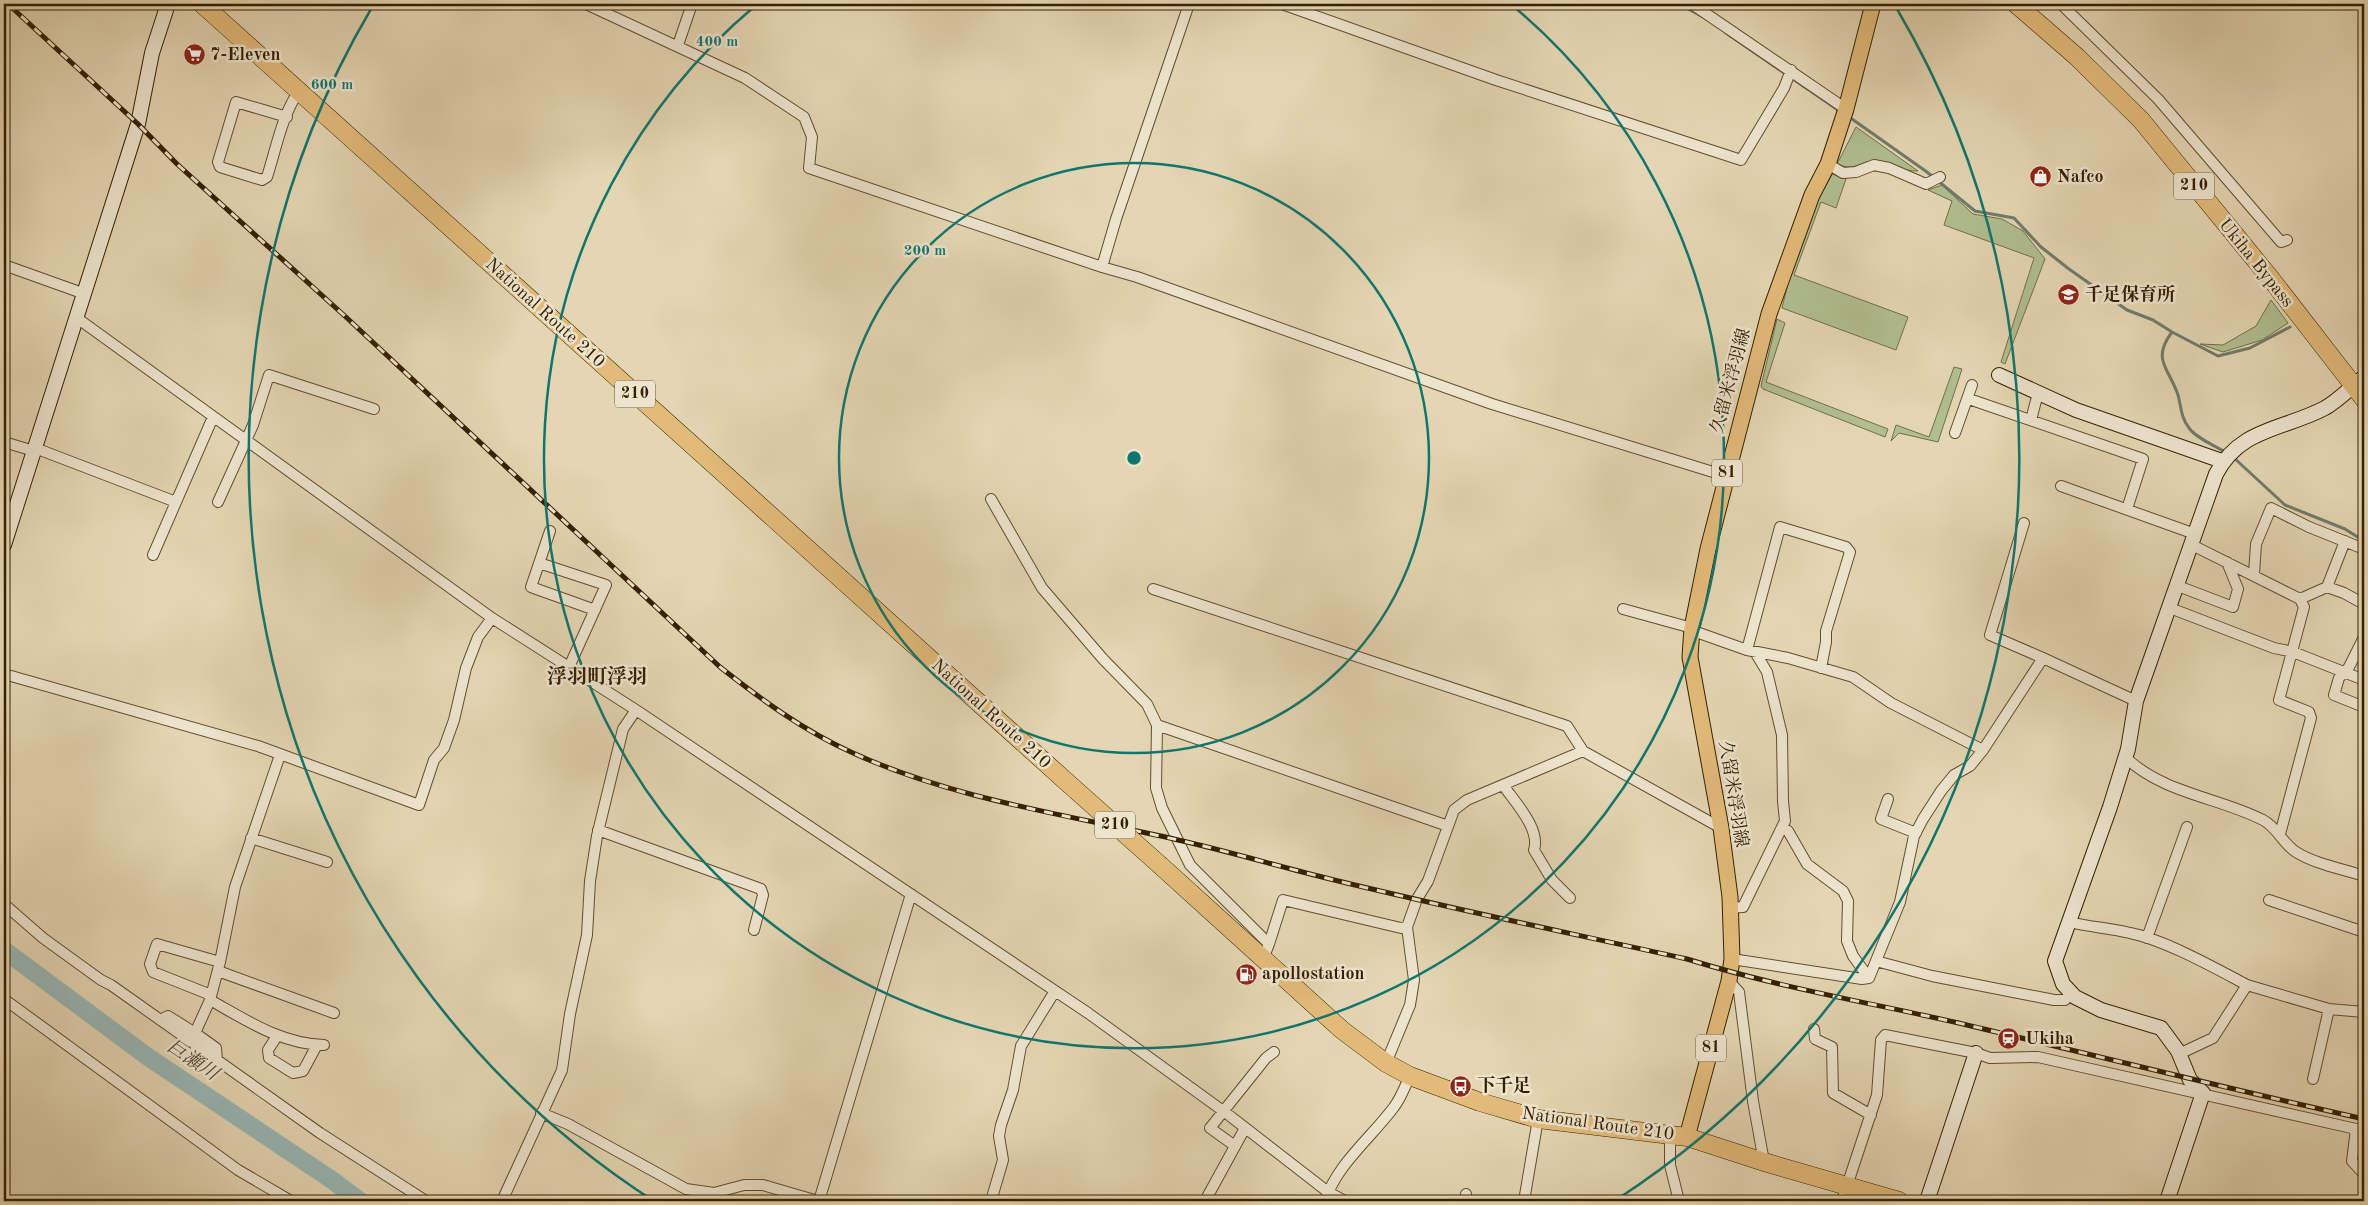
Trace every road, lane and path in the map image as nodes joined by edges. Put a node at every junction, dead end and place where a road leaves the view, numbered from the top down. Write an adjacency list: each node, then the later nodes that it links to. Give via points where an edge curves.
1 (168, 4): 23 (street, via 152,53 138,124)
2 (202, 4): 15 (highway, National Route 210 / 210)
3 (586, 4): 13 (street)
4 (692, 4): 13 (street)
5 (1189, 4): 22 (street)
6 (1282, 4): 14 (street, via 1496,80 1741,160 1784,88)
7 (1692, 4): 14 (street)
8 (1873, 4): 16 (main road, 久留米浮羽線 / 81)
9 (2016, 4): 26 (highway, Ukiha Bypass / 210, via 2077,57 2141,120)
10 (2061, 4): 20 (street, via 2158,99 2281,242)
11 (2362, 4): 12 (street)
12 (2364, 9)
13 (678, 44): 22 (street, via 745,78 804,118 812,137 809,168)
14 (1791, 70): 16 (street)
15 (299, 91): 17 (street, via 292,100); 105 (highway, National Route 210 / 210, bridge, via 1161,866)
16 (1846, 109): 18 (main road, 久留米浮羽線 / 81)
17 (287, 117): 17 (street, via 267,177 262,180 220,167 218,162 236,102)
18 (1828, 164): 19 (street, via 1843,173 1874,165 1926,184); 39 (main road, 久留米浮羽線 / 81, via 1812,195 1774,296)
19 (1936, 179)
20 (2287, 240)
21 (4, 266): 23 (street)
22 (1102, 268): 39 (street, via 1137,277 1492,404)
23 (84, 294): 24 (street)
24 (76, 318): 32 (street); 37 (street)
25 (1999, 375): 28 (street)
26 (2358, 381): 30 (highway, Ukiha Bypass / 210); 38 (street, via 2325,408 2236,446)
27 (1972, 385): 29 (street)
28 (2038, 392): 33 (street); 38 (street, via 2076,410)
29 (1969, 399): 33 (street); 34 (street)
30 (2364, 399)
31 (374, 409): 35 (street, via 269,375)
32 (213, 417): 35 (street); 42 (street)
33 (2031, 420): 44 (street, via 2143,459)
34 (1955, 433)
35 (246, 440): 43 (street); 63 (street)
36 (4, 442): 37 (street)
37 (34, 449): 42 (street); 49 (street)
38 (2222, 461): 47 (street)
39 (1726, 476): 64 (main road, 久留米浮羽線 / 81)
40 (2061, 486): 44 (street)
41 (991, 499): 78 (street, via 1042,588 1147,704)
42 (176, 502): 51 (street)
43 (218, 502)
44 (2127, 510): 47 (street)
45 (2024, 523): 69 (street, via 1990,635)
46 (550, 531): 53 (street)
47 (2193, 540): 52 (street); 55 (street)
48 (2345, 541): 50 (street); 54 (street, via 2271,508 2256,544); 56 (street)
49 (4, 545)
50 (2364, 549)
51 (153, 555)
52 (2228, 562): 54 (street); 55 (street, via 2238,589 2233,607)
53 (539, 563): 62 (street, via 531,587); 62 (street, via 606,585)
54 (2254, 574): 58 (street)
55 (2178, 586): 60 (street)
56 (2327, 588): 58 (street); 59 (street)
57 (1153, 589): 80 (street, via 1567,726)
58 (2300, 598): 68 (street, via 2304,607)
59 (2364, 604)
60 (2170, 608): 68 (street, via 2274,648); 75 (street)
61 (1623, 609): 64 (street)
62 (595, 610): 70 (street)
63 (492, 618): 70 (street); 81 (street, via 478,637 466,668 454,720 444,748 434,760 419,805)
64 (1692, 628): 67 (street); 88 (main road, 久留米浮羽線 / 81, via 1690,657)
65 (2364, 637): 66 (street)
66 (2362, 648): 72 (street)
67 (1751, 651): 71 (street); 71 (street, via 1780,527 1846,547 1850,552 1826,631); 86 (street, via 1767,672 1782,735 1785,821)
68 (2293, 652): 72 (street); 91 (street, via 2279,700 2309,712 2311,718)
69 (2043, 658): 75 (street); 79 (street)
70 (569, 667): 77 (street)
71 (1821, 668): 79 (street, via 1853,677 1891,703)
72 (2345, 672): 74 (street); 76 (street, via 2339,678 2334,695)
73 (4, 674): 81 (street)
74 (2364, 680)
75 (2136, 701): 82 (street)
76 (2364, 707)
77 (636, 710): 89 (street, via 623,729); 95 (street)
78 (1157, 725): 85 (street); 105 (street, via 1156,788 1170,826 1190,865)
79 (1982, 750): 90 (street, via 1970,766 1954,775 1941,791)
80 (1583, 751): 83 (street); 88 (street)
81 (280, 754): 92 (street)
82 (2125, 757): 91 (street, via 2161,783 2264,821); 100 (street)
83 (1503, 785): 85 (street, via 1467,800 1454,810); 96 (street, via 1530,825 1536,839 1534,850 1552,880)
84 (1888, 799): 90 (street, via 1881,819)
85 (1448, 826): 101 (street)
86 (1782, 827): 99 (street, via 1743,907); 109 (street, via 1788,830 1807,864 1843,891 1848,901 1847,940 1853,956)
87 (2187, 827): 104 (street)
88 (1721, 828): 99 (main road, 久留米浮羽線 / 81)
89 (598, 830): 102 (street, via 761,889 763,895); 132 (street, via 590,881 587,935 562,1070)
90 (1916, 833): 107 (street, via 1900,902)
91 (2280, 834): 94 (street, via 2284,843 2298,853)
92 (251, 838): 93 (street); 108 (street, via 235,887)
93 (327, 862)
94 (2364, 876)
95 (911, 894): 112 (street); 146 (street)
96 (1570, 898)
97 (2269, 900): 103 (street)
98 (4, 904): 119 (street, via 74,961)
99 (1730, 908): 106 (main road, 久留米浮羽線 / 81)
100 (2069, 922): 104 (street); 113 (street, via 2055,961 2063,984)
101 (1407, 927): 105 (street, via 1283,900); 127 (street, via 1414,980 1410,1005)
102 (754, 930)
103 (2364, 932)
104 (2147, 938): 111 (street)
105 (1266, 952): 127 (highway, National Route 210 / 210, via 1342,1030)
106 (1732, 959): 109 (street, via 1811,973); 110 (main road, 81)
107 (1876, 961): 109 (street); 113 (street, via 1932,976 2054,1000 2065,1000)
108 (219, 966): 114 (street); 114 (street, via 157,944 150,964 154,972); 118 (street)
109 (1869, 978)
110 (1729, 981): 137 (main road, 81); 139 (street, via 1739,992)
111 (2247, 985): 116 (street); 125 (street, via 2214,1038)
112 (1055, 991): 131 (street); 147 (street, via 1021,1046 1013,1090 1000,1125 1003,1160)
113 (2071, 993): 125 (street, via 2102,1010 2161,1028)
114 (211, 997): 121 (street); 122 (street)
115 (4, 1000): 143 (street, via 238,1170)
116 (2329, 1009): 117 (street); 129 (street)
117 (2364, 1012)
118 (334, 1013)
119 (160, 1020): 121 (street, via 168,1016); 126 (street)
120 (1814, 1029): 133 (street, via 1815,1039 1832,1047 1833,1093)
121 (195, 1033): 126 (street, via 216,1048)
122 (277, 1036): 122 (street, via 320,1045 303,1071 293,1073 269,1058 268,1050)
123 (1274, 1052): 131 (street)
124 (1976, 1053): 130 (street, via 1990,1058 2038,1057); 133 (street, via 1885,1036 1881,1040); 153 (street)
125 (2180, 1054): 130 (street, via 2190,1080)
126 (217, 1060): 144 (street, via 320,1133)
127 (1386, 1063): 128 (highway, National Route 210 / 210)
128 (1410, 1076): 134 (highway, National Route 210 / 210, via 1494,1107); 142 (street, via 1396,1106 1346,1164)
129 (2313, 1079)
130 (2203, 1094): 140 (street, via 2356,1129 2352,1161); 154 (street)
131 (1223, 1111): 135 (street); 138 (street, via 1210,1128)
132 (541, 1113): 145 (street); 146 (street, via 568,1124 686,1189 714,1193 744,1185 763,1185)
133 (1872, 1115): 141 (street)
134 (1538, 1119): 136 (highway, National Route 210 / 210); 150 (street)
135 (1246, 1128): 138 (street); 142 (street)
136 (1670, 1133): 137 (highway, National Route 210 / 210); 151 (street, via 1670,1165)
137 (1687, 1137): 139 (highway, National Route 210 / 210)
138 (1235, 1146): 148 (street)
139 (1764, 1162): 141 (highway, National Route 210 / 210)
140 (2364, 1174)
141 (1845, 1194): 152 (highway, National Route 210 / 210)
142 (1326, 1196): 149 (street)
143 (291, 1201)
144 (426, 1201)
145 (502, 1201)
146 (818, 1201)
147 (990, 1201)
148 (1205, 1201)
149 (1345, 1201)
150 (1524, 1201)
151 (1679, 1201)
152 (1899, 1201)
153 (1927, 1201)
154 (2167, 1201)

